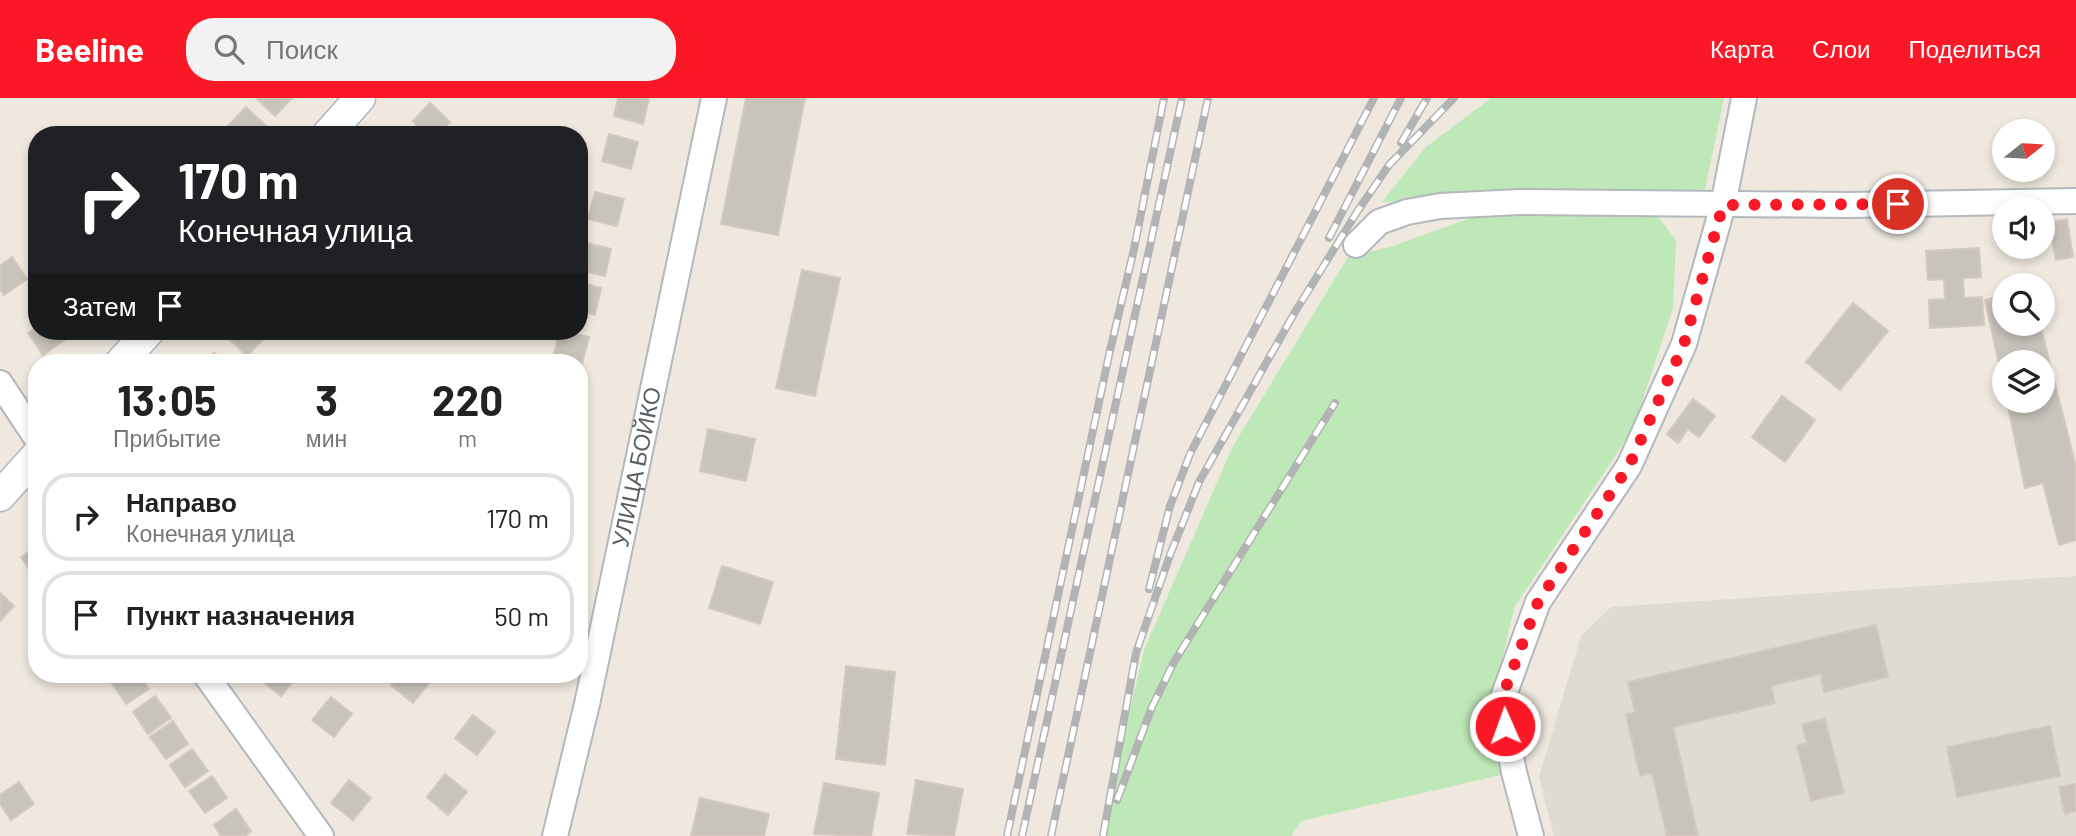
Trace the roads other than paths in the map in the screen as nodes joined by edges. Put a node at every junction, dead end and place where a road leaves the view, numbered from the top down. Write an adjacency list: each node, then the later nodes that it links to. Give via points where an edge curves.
1 (360, 98): 4 (street)
2 (714, 98): 16 (street, УЛИЦА БОЙКО)
3 (1744, 98): 6 (street)
4 (335, 126)
5 (2076, 201): 6 (street)
6 (1723, 205): 7 (street, via 1519,202 1440,206 1379,222); 17 (street, via 1684,344 1629,466 1538,602 1500,703)
7 (1356, 245)
8 (141, 340): 9 (street)
9 (128, 354)
10 (0, 383): 11 (street)
11 (28, 425)
12 (28, 465): 13 (street)
13 (0, 496)
14 (211, 683): 15 (street)
15 (321, 836)
16 (555, 836)
17 (1531, 836)

